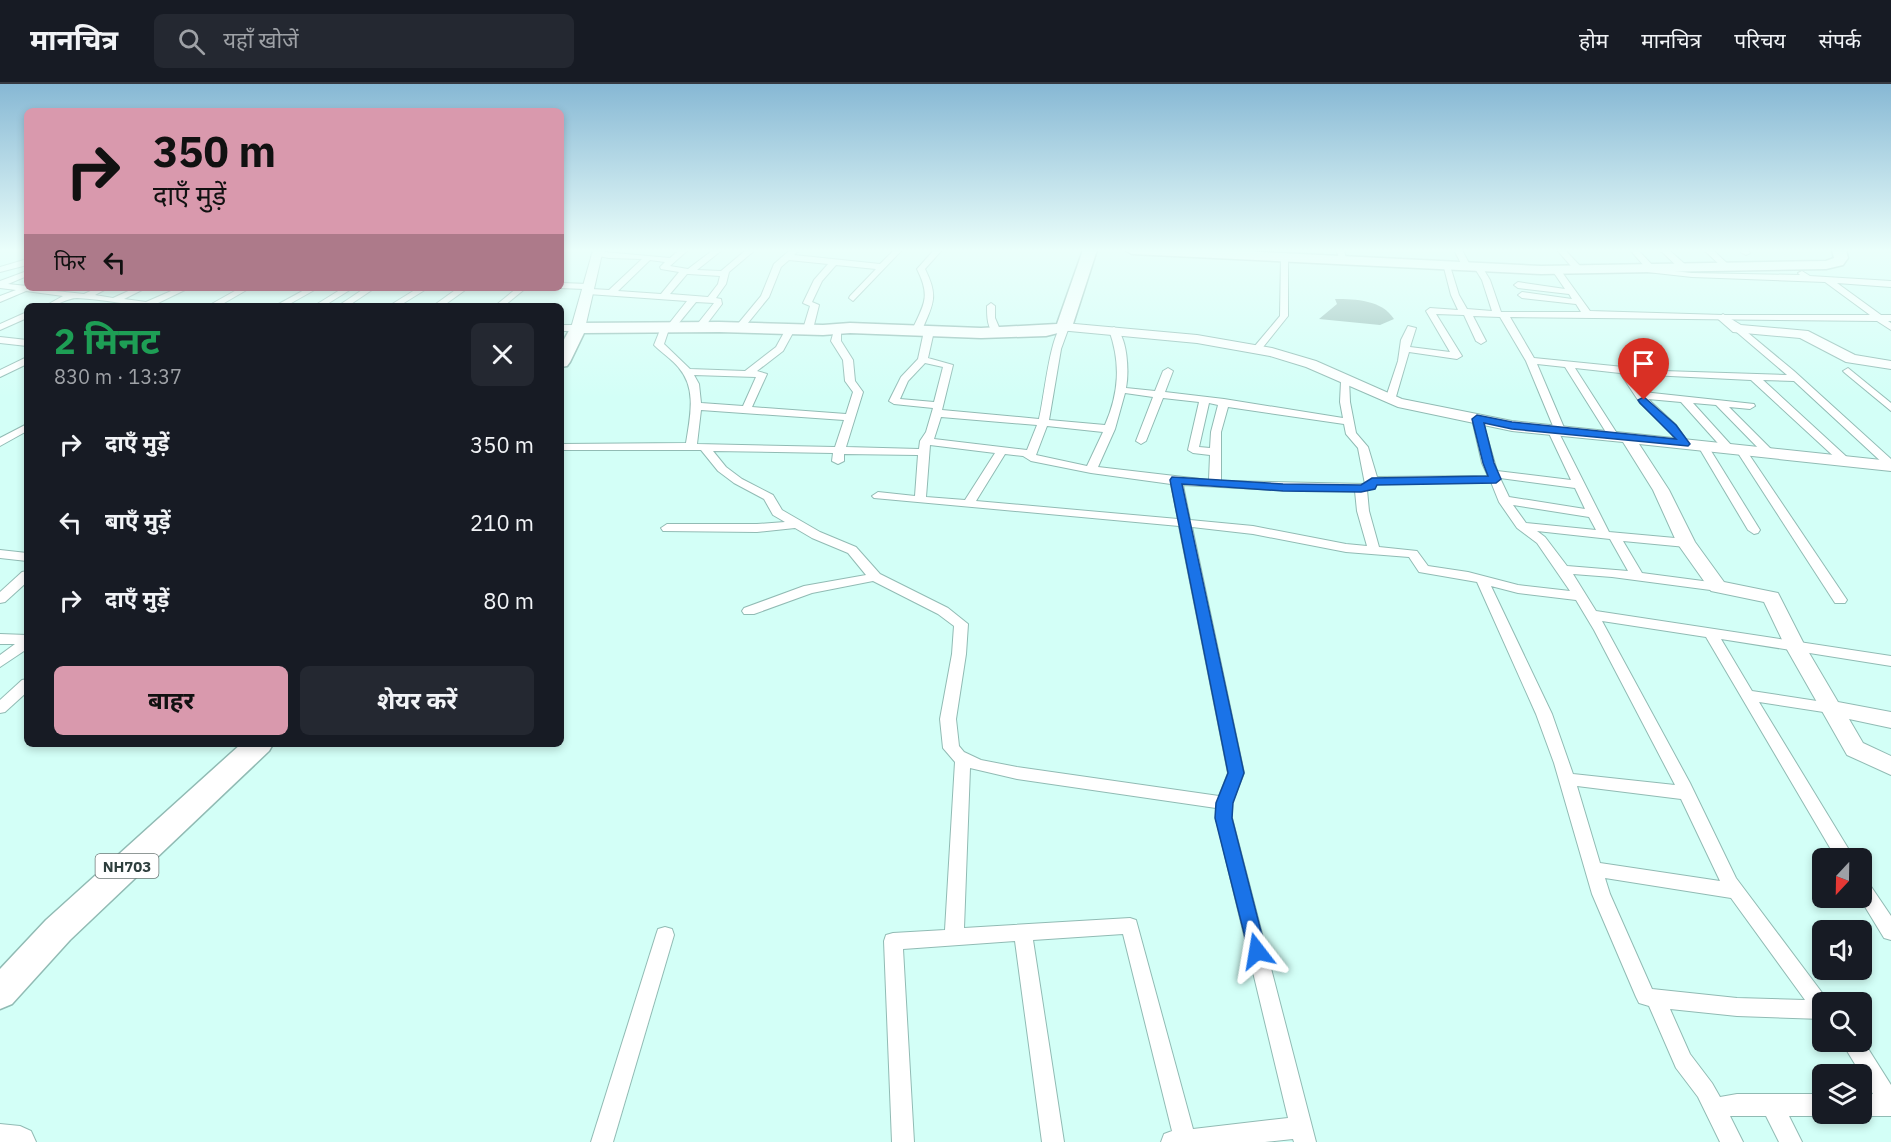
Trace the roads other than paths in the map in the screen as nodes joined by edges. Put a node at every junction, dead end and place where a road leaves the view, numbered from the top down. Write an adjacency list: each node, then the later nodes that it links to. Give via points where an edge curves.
1 (98, 299): 18 (street)
2 (584, 299): 34 (street)
3 (693, 299): 29 (street)
4 (699, 299): 16 (street)
5 (763, 299): 31 (street)
6 (809, 299): 37 (street, via 807,303 815,305)
7 (931, 299): 40 (street)
8 (1073, 299): 32 (highway)
9 (1284, 299): 47 (street, via 1284,316)
10 (1458, 299): 20 (street)
11 (1494, 299): 21 (street)
12 (1523, 299): 23 (street)
13 (1558, 299): 17 (street)
14 (1577, 299): 17 (street)
15 (1852, 299): 25 (street)
16 (710, 300): 30 (street, via 718,304)
17 (1579, 302): 22 (street)
18 (120, 303)
19 (991, 306): 42 (street)
20 (1466, 312): 21 (street); 44 (street); 46 (street, via 1430,310 1457,356)
21 (1500, 314): 23 (street); 50 (street)
22 (1587, 314): 23 (street); 26 (street)
23 (1527, 315)
24 (24, 316): 28 (street)
25 (1874, 317): 26 (street); 27 (street); 33 (street)
26 (1723, 318): 39 (street)
27 (1891, 318)
28 (0, 327)
29 (668, 327): 30 (highway); 34 (highway); 57 (street, via 659,345)
30 (700, 327): 31 (highway)
31 (740, 327): 36 (highway)
32 (1064, 327): 41 (street); 42 (highway); 79 (street, via 1058,338)
33 (1891, 327)
34 (570, 328): 48 (highway)
35 (1411, 328): 46 (street)
36 (790, 329): 37 (highway); 59 (street, via 780,349)
37 (808, 329): 38 (highway)
38 (838, 329): 40 (highway); 76 (street, via 837,341 849,357 850,381 858,392)
39 (1738, 329): 53 (street, via 1803,334 1851,359); 61 (street)
40 (923, 330): 42 (highway); 49 (street, via 928,344)
41 (1114, 330): 47 (street); 63 (street, via 1124,365)
42 (996, 332)
43 (0, 340): 45 (street)
44 (1481, 341)
45 (24, 343)
46 (1405, 349): 68 (street)
47 (1257, 350): 62 (street, via 1311,364)
48 (564, 351)
49 (924, 360): 74 (street, via 948,365); 74 (street, via 904,380 894,401)
50 (1531, 361): 52 (street); 82 (street)
51 (24, 362): 58 (street)
52 (1567, 363): 54 (street); 83 (street)
53 (1891, 365)
54 (1622, 369): 60 (street, via 1673,375); 65 (street)
55 (1848, 370): 73 (street)
56 (1168, 371): 64 (street)
57 (686, 372): 59 (street); 71 (street, via 694,384)
58 (0, 374)
59 (747, 374): 75 (street, via 762,374)
60 (1753, 376): 61 (street); 97 (street)
61 (1796, 378): 98 (street)
62 (1347, 381): 68 (street); 78 (street, via 1345,402)
63 (1122, 390): 64 (street); 81 (street)
64 (1158, 394): 67 (street); 84 (street)
65 (1640, 395): 66 (street); 86 (street)
66 (1684, 399): 70 (street); 92 (street)
67 (1205, 400): 69 (street); 93 (street, via 1193,450)
68 (1390, 400): 77 (street)
69 (1224, 402): 78 (street); 93 (street)
70 (1719, 403): 72 (street); 94 (street)
71 (694, 406): 75 (street); 90 (street)
72 (1750, 406)
73 (1891, 408)
74 (937, 409): 79 (street); 87 (street, via 936,424)
75 (747, 410): 76 (street)
76 (851, 417): 95 (street)
77 (1477, 419): 82 (street); 100 (street)
78 (1349, 422): 103 (street, via 1351,434 1363,447)
79 (1041, 423): 81 (street); 96 (street)
80 (24, 429): 85 (street)
81 (1110, 429): 99 (street)
82 (1556, 430): 83 (street); 104 (street)
83 (1620, 436): 86 (street); 116 (street, via 1661,490)
84 (1141, 441)
85 (0, 443)
86 (1684, 444): 88 (street)
87 (926, 446): 91 (street); 95 (street); 106 (street)
88 (1703, 446): 92 (street); 114 (street)
89 (564, 447): 90 (street)
90 (697, 447): 95 (street); 111 (street, via 738,481 769,497 777,512)
91 (1003, 449): 96 (street); 108 (street)
92 (1735, 449): 94 (street); 128 (street)
93 (1215, 452): 102 (street)
94 (1768, 453): 97 (street)
95 (839, 456)
96 (1030, 456): 99 (street)
97 (1845, 461): 98 (street)
98 (1891, 466)
99 (1091, 470): 101 (street)
100 (1494, 477): 103 (street); 104 (street); 107 (street)
101 (1176, 480): 102 (street); 110 (street)
102 (1215, 483): 103 (street, via 1283,488)
103 (1366, 485): 117 (street, via 1364,511)
104 (1581, 485): 109 (street)
105 (878, 496): 106 (street)
106 (920, 500): 108 (street)
107 (1504, 500): 109 (street); 112 (street)
108 (968, 505): 110 (street)
109 (1593, 514): 115 (street)
110 (1185, 523): 117 (street); 148 (street, via 1236,773)
111 (797, 524): 113 (street); 123 (street, via 852,550)
112 (1521, 525): 115 (street); 120 (street, via 1540,540)
113 (667, 528)
114 (1754, 530)
115 (1609, 536): 116 (street); 121 (street)
116 (1686, 543): 125 (street)
117 (1374, 550): 124 (street, via 1413,554 1424,569)
118 (0, 554): 119 (street)
119 (24, 557)
120 (1564, 570): 121 (street); 126 (street)
121 (1637, 576): 125 (street)
122 (24, 577): 127 (street)
123 (875, 577): 129 (street, via 809,589); 144 (street, via 961,624 948,719 951,748)
124 (1482, 580): 126 (street, via 1518,589); 146 (street, via 1544,714)
125 (1718, 587): 135 (street, via 1771,597)
126 (1580, 596): 130 (street)
127 (0, 599)
128 (1840, 600)
129 (748, 611)
130 (1591, 615): 131 (street); 147 (street)
131 (1710, 633): 135 (street); 139 (street)
132 (0, 639): 133 (street)
133 (24, 641)
134 (24, 643): 137 (street)
135 (1795, 646): 136 (street); 141 (street)
136 (1891, 661)
137 (0, 662)
138 (24, 687): 140 (street)
139 (1747, 695): 141 (street); 149 (street)
140 (0, 708)
141 (1830, 708): 142 (street); 145 (street, via 1856,750)
142 (1891, 720)
143 (257, 747): 157 (highway, NH703, via 58,930)
144 (963, 758): 148 (street, via 1017,773); 156 (street)
145 (1891, 766)
146 (1567, 779): 147 (street); 150 (street)
147 (1687, 793): 151 (street)
148 (1224, 803): 167 (street, via 1224,818)
149 (1839, 848)
150 (1594, 869): 151 (street); 159 (street, via 1646,998)
151 (1736, 891): 158 (street)
152 (1872, 903): 153 (street)
153 (1891, 932)
154 (1023, 933): 156 (street); 169 (street, via 1130,926); 173 (street)
155 (665, 935): 171 (street)
156 (954, 937): 172 (street, via 893,941)
157 (0, 993)
158 (1812, 995)
159 (1656, 999): 160 (street); 166 (street, via 1683,1061)
160 (1812, 1009)
161 (1858, 1052): 162 (street)
162 (1891, 1104): 165 (street)
163 (1772, 1105): 164 (street); 166 (street); 175 (street)
164 (1812, 1105)
165 (1872, 1105)
166 (1714, 1108): 174 (street)
167 (1303, 1134): 169 (street)
168 (0, 1140): 170 (street)
169 (1178, 1141)
170 (20, 1142)
171 (602, 1142)
172 (903, 1142)
173 (1053, 1142)
174 (1732, 1142)
175 (1791, 1142)

